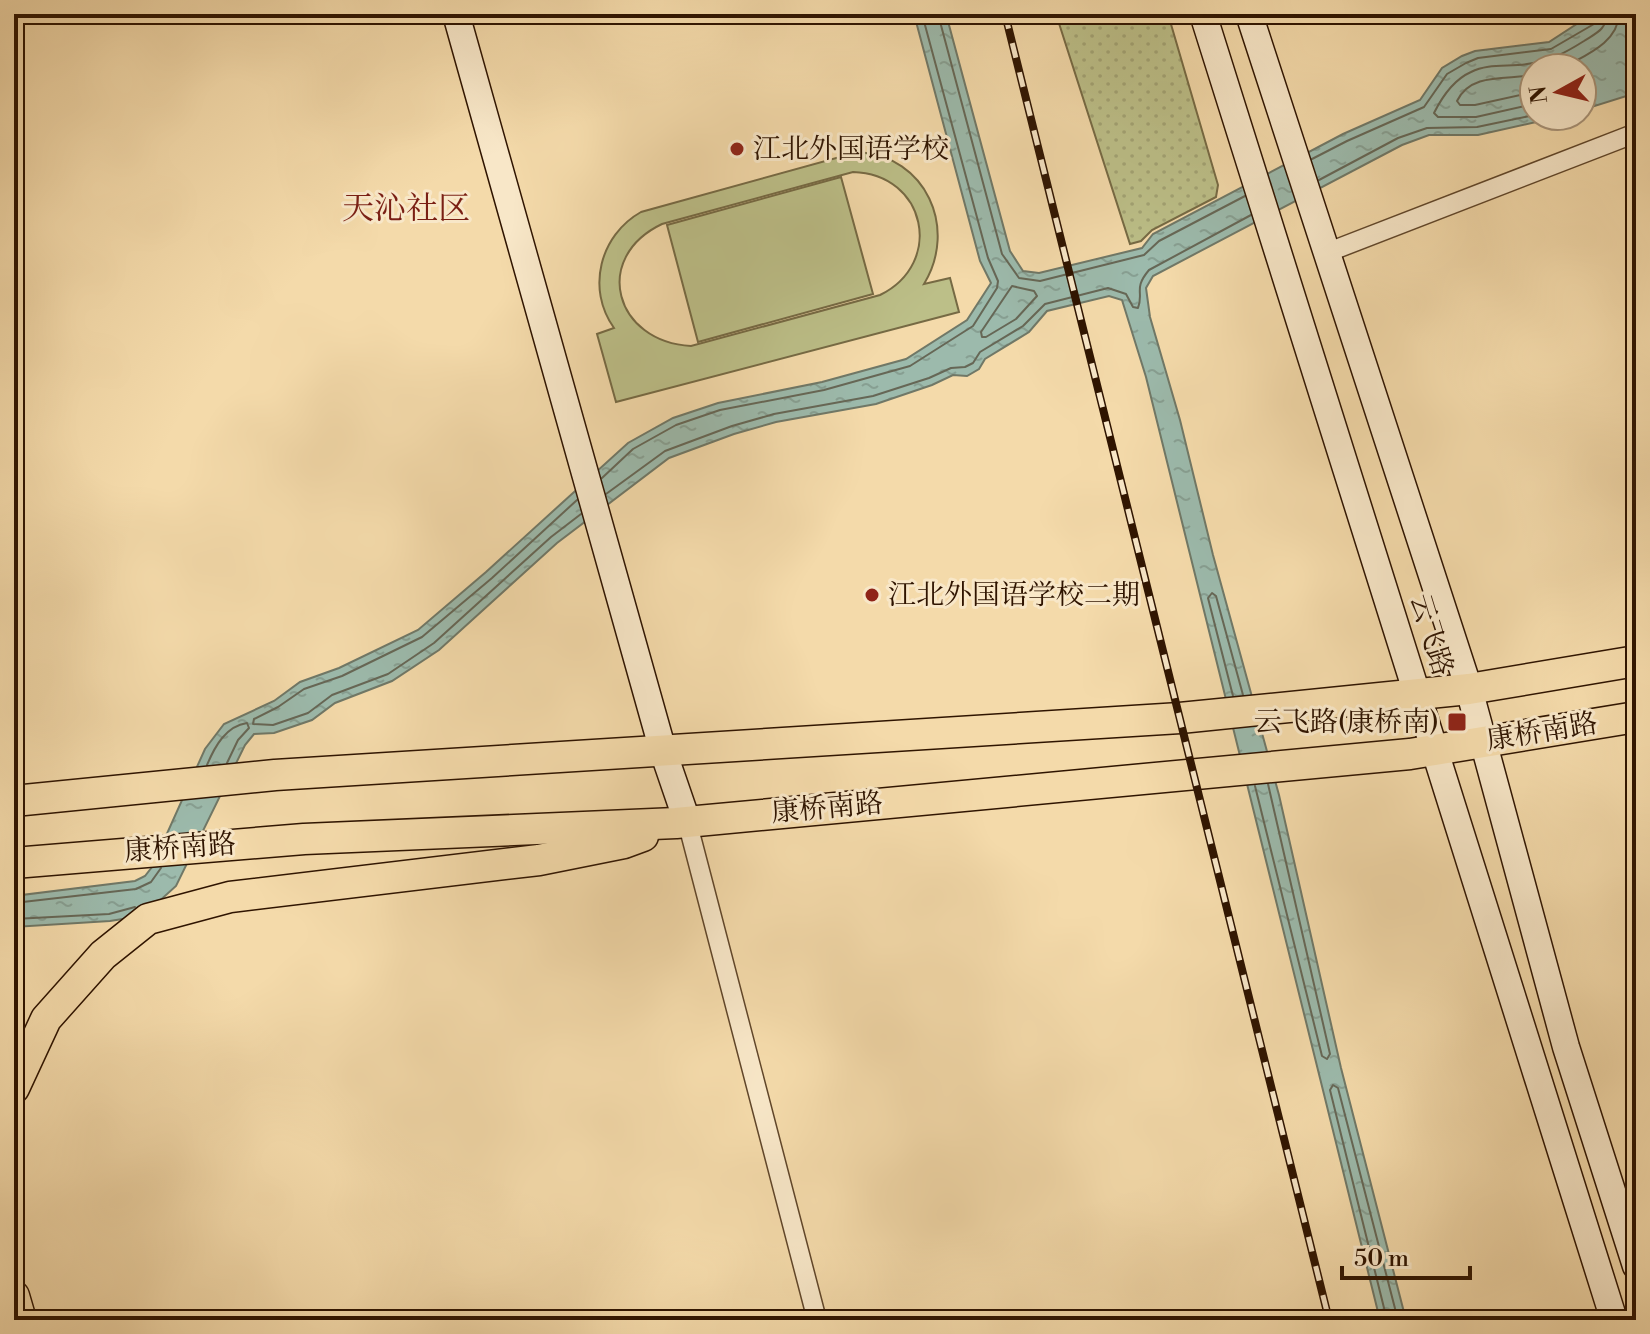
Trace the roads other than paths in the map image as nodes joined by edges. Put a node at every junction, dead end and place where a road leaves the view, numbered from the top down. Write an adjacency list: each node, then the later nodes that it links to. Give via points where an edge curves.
1 (456, 14): 12 (main road)
2 (1203, 14): 8 (main road, 云飞路)
3 (1249, 14): 5 (main road, 云飞路)
4 (1635, 133): 5 (street)
5 (1323, 242): 7 (main road, 云飞路)
6 (1636, 661): 7 (main road, 康桥南路)
7 (1469, 689): 8 (main road, 康桥南路); 10 (main road, 云飞路)
8 (1416, 694): 11 (main road, 云飞路); 12 (main road, 康桥南路, via 1215,714)
9 (1636, 717): 10 (main road, 康桥南路)
10 (1484, 741): 11 (main road, 康桥南路); 17 (main road, 云飞路, via 1566,1047)
11 (1434, 750): 14 (main road, 康桥南路); 21 (main road, 云飞路)
12 (663, 751): 13 (main road, via 275,775); 14 (main road)
13 (14, 801)
14 (681, 822): 15 (main road, 康桥南路, via 238,844); 16 (main road, via 624,843 539,860 230,897 148,919 103,955 46,1019); 20 (street)
15 (14, 863)
16 (14, 1088)
17 (1636, 1266)
18 (14, 1296): 19 (main road)
19 (21, 1320)
20 (817, 1320)
21 (1614, 1320)

